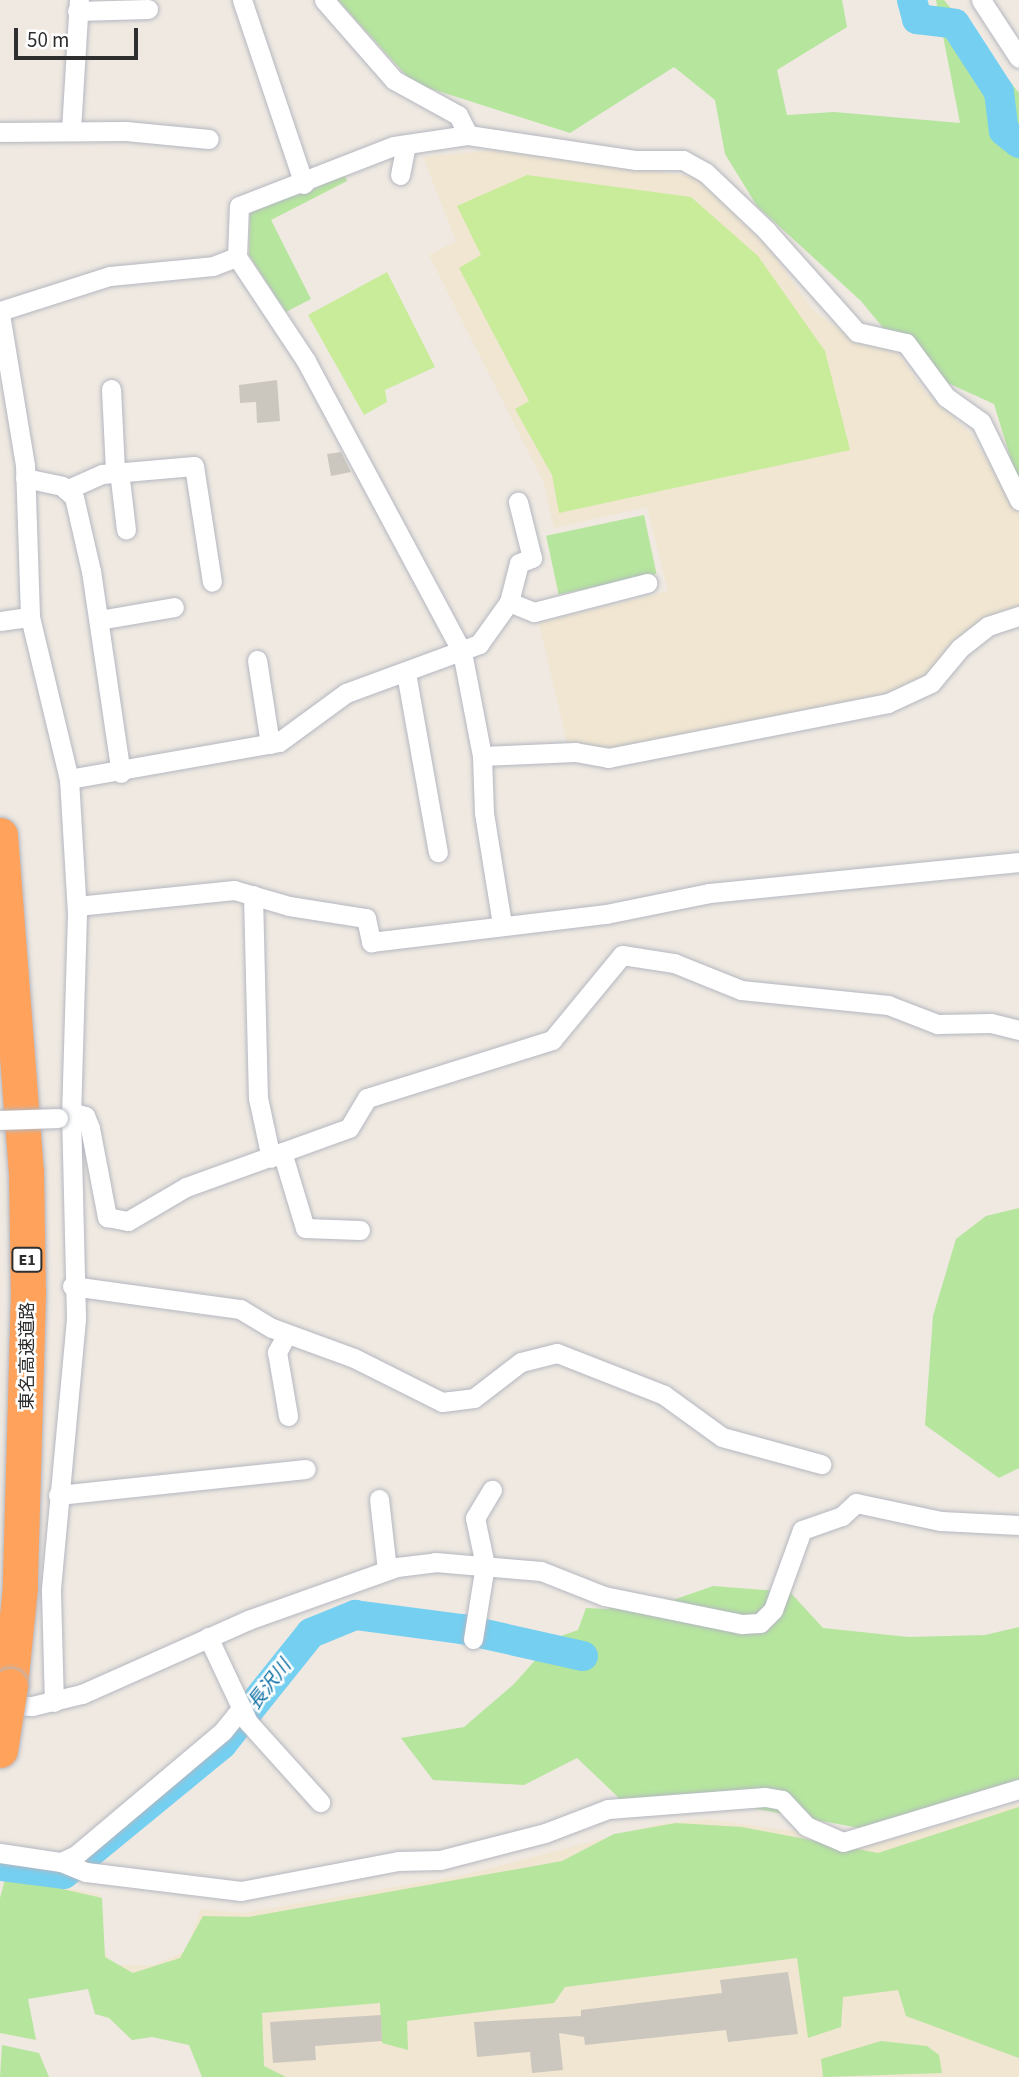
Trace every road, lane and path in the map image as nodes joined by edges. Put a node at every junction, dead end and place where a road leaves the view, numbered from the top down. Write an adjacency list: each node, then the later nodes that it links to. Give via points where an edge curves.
1 (242, 0): 13 (street)
2 (324, 0): 9 (street, via 394,80 458,115)
3 (981, 0): 6 (street)
4 (78, 6): 5 (street); 7 (street)
5 (148, 9)
6 (1019, 58)
7 (71, 130): 8 (street); 10 (street)
8 (0, 132)
9 (468, 135): 11 (street); 20 (street, via 636,160 684,160 706,173 766,230 857,332 906,343 946,397 981,422)
10 (209, 139)
11 (406, 145): 12 (street); 13 (street, via 368,153)
12 (400, 174)
13 (304, 184): 14 (street, via 239,206)
14 (237, 257): 15 (street, via 214,266 110,276); 30 (street, via 306,360)
15 (0, 312): 18 (street)
16 (111, 389): 17 (street)
17 (117, 471): 19 (street); 22 (street); 23 (street, via 194,467)
18 (25, 478): 19 (street); 28 (street)
19 (66, 490): 29 (street, via 80,516)
20 (1019, 500)
21 (518, 502): 25 (street, via 532,558 519,564)
22 (126, 530)
23 (212, 583)
24 (647, 583): 25 (street, via 534,612)
25 (509, 602): 30 (street, via 480,644)
26 (174, 607): 29 (street)
27 (1019, 616): 34 (street, via 988,626 960,648 931,683 888,703 608,758 575,752)
28 (15, 619): 36 (street)
29 (99, 620): 35 (street)
30 (462, 652): 32 (street); 34 (street)
31 (257, 660): 33 (street)
32 (406, 673): 33 (street, via 346,693); 38 (street)
33 (270, 744): 35 (street)
34 (482, 756): 42 (street, via 484,813)
35 (121, 773): 36 (street)
36 (69, 779): 41 (street)
37 (0, 835): 61 (highway, 東名高速道路 / E1, via 26,1171 28,1292 20,1587)
38 (438, 852)
39 (1019, 862): 42 (street, via 709,893 606,914)
40 (253, 895): 41 (street, via 234,890 162,894); 42 (street, via 366,918 371,942); 46 (street, via 258,1098)
41 (77, 906): 44 (street)
42 (502, 924)
43 (1019, 1030): 46 (street, via 991,1023 937,1024 888,1005 741,990 674,963 622,955 552,1040 367,1098 349,1128)
44 (67, 1116): 45 (street, bridge); 46 (street, via 85,1116 101,1204 107,1217 117,1221 128,1221 186,1187); 48 (street)
45 (0, 1120)
46 (276, 1155): 47 (street, via 305,1228)
47 (360, 1230)
48 (72, 1286): 49 (street, via 240,1309); 54 (street, via 76,1319)
49 (287, 1334): 50 (street, via 277,1352); 51 (street, via 454,1403 474,1398 521,1362 558,1353 674,1401 722,1437)
50 (288, 1416)
51 (821, 1464)
52 (306, 1469): 54 (street)
53 (492, 1490): 57 (street, via 475,1518)
54 (58, 1495): 62 (street, via 51,1591)
55 (379, 1499): 58 (street)
56 (1019, 1525): 57 (street, via 941,1521 856,1503 842,1516 802,1530 772,1610 760,1623 742,1625 604,1596 541,1570)
57 (485, 1565): 58 (street, via 435,1562); 59 (street)
58 (387, 1570): 60 (street)
59 (474, 1632)
60 (208, 1637): 62 (street); 63 (street)
61 (5, 1695): 62 (street); 64 (highway, 東名高速道路 / E1, bridge)
62 (54, 1702)
63 (243, 1714): 66 (street); 68 (street, via 76,1855)
64 (0, 1750)
65 (1019, 1789): 68 (street, via 843,1842 806,1826 782,1800 765,1797 608,1809 545,1833 440,1860 398,1861 241,1891 86,1872)
66 (320, 1802)
67 (0, 1853): 68 (street)
68 (61, 1862)

